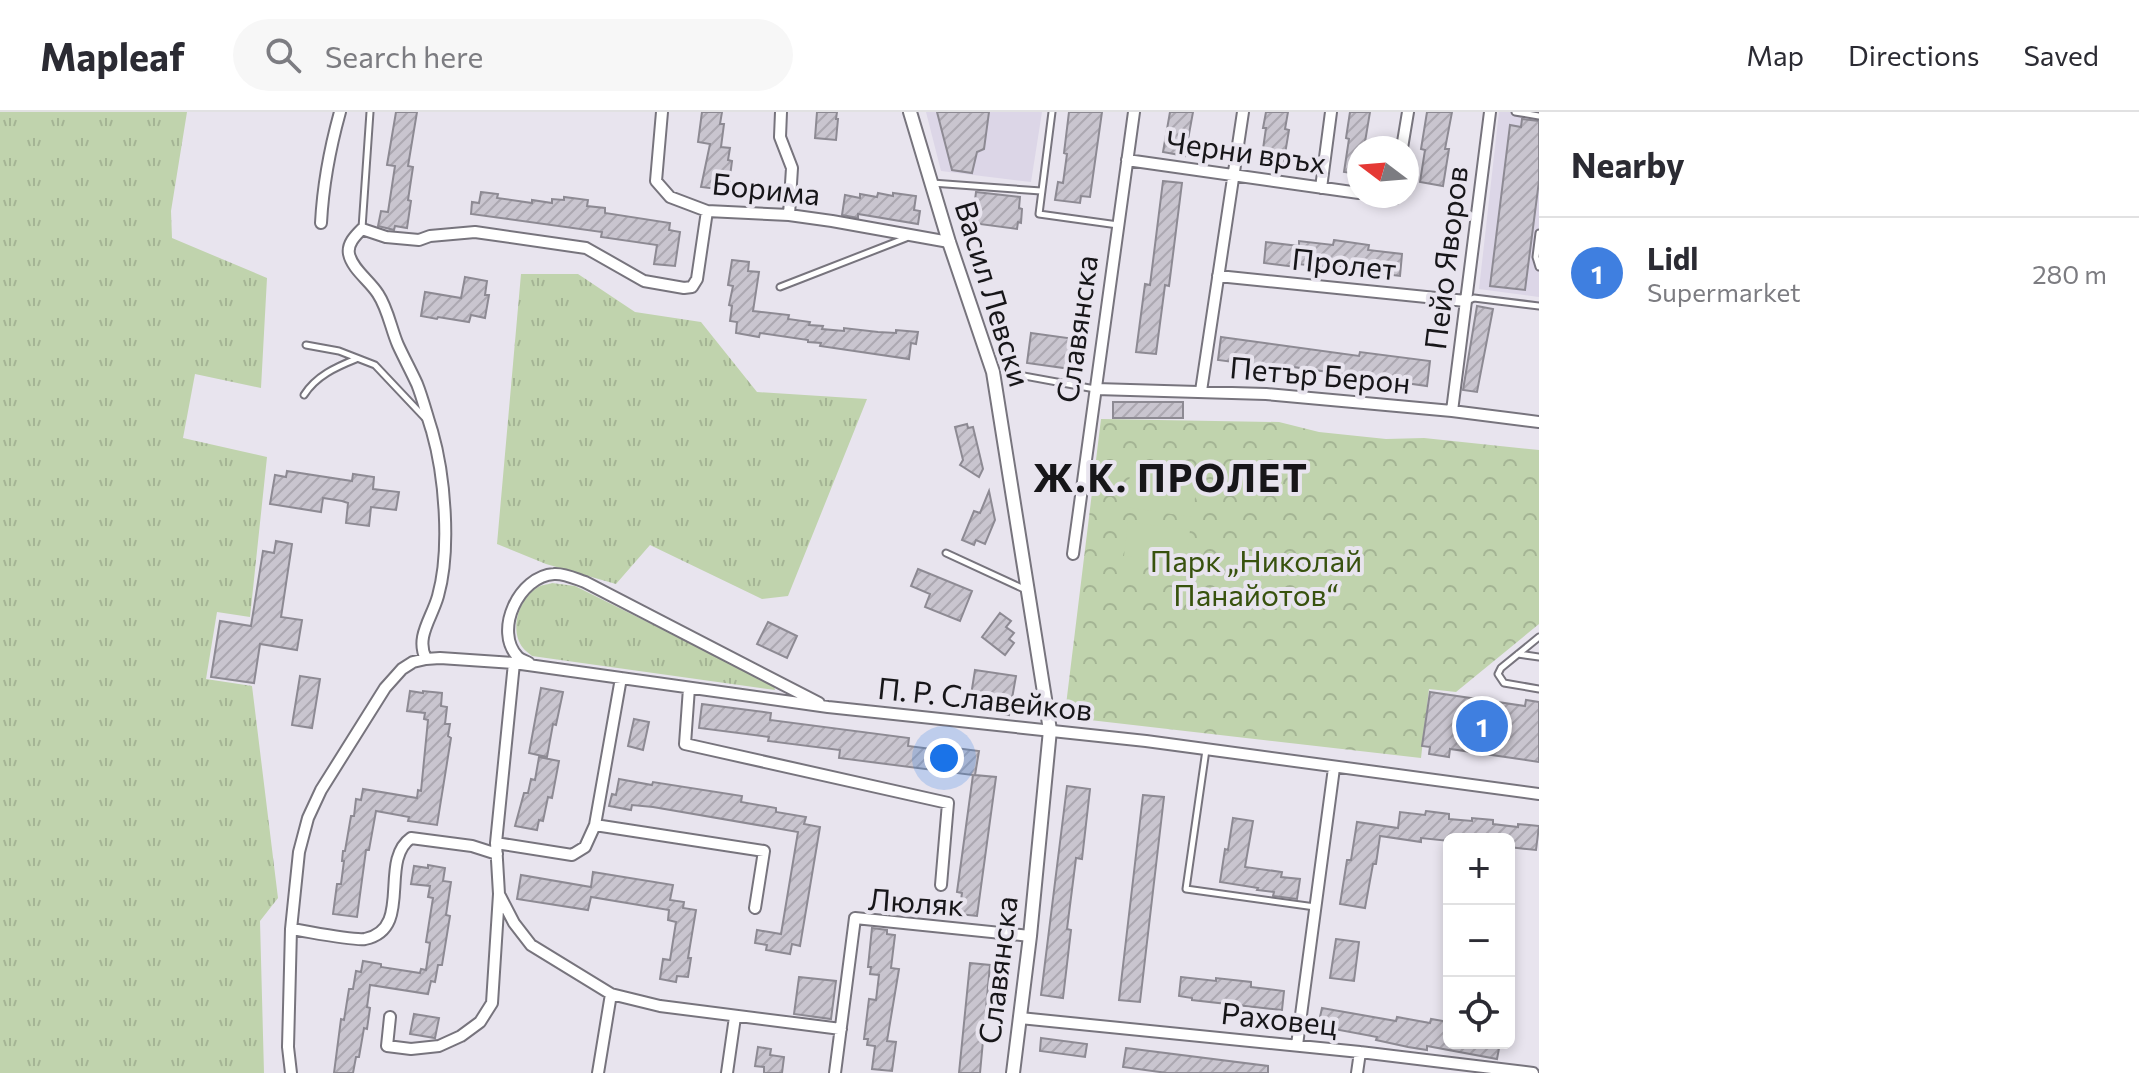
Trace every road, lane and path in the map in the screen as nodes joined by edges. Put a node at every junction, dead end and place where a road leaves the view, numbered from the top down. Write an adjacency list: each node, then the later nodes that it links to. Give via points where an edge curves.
1 (340, 112): 23 (street)
2 (370, 112): 25 (lane)
3 (662, 112): 21 (street, Борима, via 656,181 670,197)
4 (781, 112): 22 (street, via 780,137 792,168)
5 (910, 112): 17 (street, Васил Левски)
6 (1052, 112): 19 (lane)
7 (1134, 112): 15 (street, Славянска)
8 (1243, 112): 16 (street)
9 (1331, 112): 18 (street)
10 (1408, 112): 14 (street)
11 (1490, 112): 32 (street, Пейо Яворов)
12 (1515, 112): 13 (lane)
13 (1539, 116)
14 (1404, 136)
15 (1127, 160): 16 (street, Черни връх); 24 (street, Славянска)
16 (1233, 175): 18 (street, Черни връх); 30 (street)
17 (931, 183): 19 (lane); 28 (street, Васил Левски)
18 (1321, 188): 20 (street, Черни връх)
19 (1041, 191): 24 (lane, via 1039,214)
20 (1347, 191)
21 (707, 211): 22 (street, Борима); 25 (street, via 697,279 684,288 644,281 586,248 475,232 419,240)
22 (789, 215): 27 (street, Борима)
23 (321, 223)
24 (1118, 225): 37 (street, Славянска)
25 (362, 229): 41 (street, via 351,241 351,261 378,294)
26 (1539, 233): 29 (lane)
27 (910, 236): 28 (street, Борима); 31 (lane)
28 (949, 242): 45 (street, Васил Левски, via 993,372)
29 (1539, 267)
30 (1218, 276): 32 (street, Пролет); 38 (street)
31 (780, 287)
32 (1466, 301): 33 (lane); 40 (street, Пейо Яворов)
33 (1539, 306)
34 (306, 345): 35 (lane)
35 (357, 358): 39 (lane, via 318,379); 41 (lane, via 375,365)
36 (1013, 374): 37 (lane)
37 (1096, 389): 38 (street, Петър Берон); 44 (street, Славянска)
38 (1201, 391): 40 (street, Петър Берон)
39 (304, 395)
40 (1452, 411): 42 (street, Петър Берон)
41 (428, 421): 49 (street, via 445,515 443,571 421,641)
42 (1539, 422)
43 (946, 553): 45 (lane)
44 (1073, 554)
45 (1027, 590): 56 (street, Васил Левски)
46 (1539, 637): 47 (lane)
47 (1518, 654): 48 (lane); 54 (lane, via 1501,668 1500,680)
48 (1539, 657)
49 (426, 659): 50 (street, П. Р. Славейков); 66 (street, via 402,669 385,688 321,790 299,852)
50 (514, 663): 51 (street, П. Р. Славейков); 61 (street)
51 (535, 666): 52 (street, П. Р. Славейков); 55 (street, via 518,657 510,640 513,606 535,581 553,574 585,582)
52 (621, 678): 53 (street, П. Р. Славейков); 60 (street)
53 (689, 688): 55 (street, П. Р. Славейков); 62 (street, via 685,744 948,803)
54 (1539, 689)
55 (828, 707): 56 (street, П. Р. Славейков)
56 (1050, 730): 57 (street, П. Р. Славейков); 67 (street, Славянска)
57 (1206, 749): 58 (street, П. Р. Славейков); 64 (lane, via 1186,889)
58 (1334, 768): 59 (street, П. Р. Славейков); 64 (street)
59 (1539, 794)
60 (595, 825): 61 (street, via 585,847 572,855); 65 (street, via 764,851)
61 (496, 848): 63 (street); 66 (street, via 411,838 398,854 391,920 381,932 364,939)
62 (941, 885)
63 (499, 894): 68 (street, via 531,945); 69 (street, via 492,1003 480,1022 439,1046 411,1049 387,1046)
64 (1316, 907): 73 (street)
65 (755, 908)
66 (291, 929): 76 (street)
67 (1030, 936): 71 (street, Славянска); 72 (street, Люляк, via 855,918)
68 (611, 994): 70 (street); 77 (street)
69 (390, 1017)
70 (735, 1017): 72 (street); 78 (street)
71 (1020, 1018): 73 (street, Раховец); 80 (street, Славянска)
72 (841, 1029): 79 (street, Люляк)
73 (1297, 1045): 74 (street, Раховец)
74 (1360, 1052): 75 (street, Раховец); 81 (street)
75 (1454, 1068): 82 (street, Раховец)
76 (291, 1073)
77 (598, 1073)
78 (727, 1073)
79 (835, 1073)
80 (1013, 1073)
81 (1357, 1073)
82 (1533, 1073)

